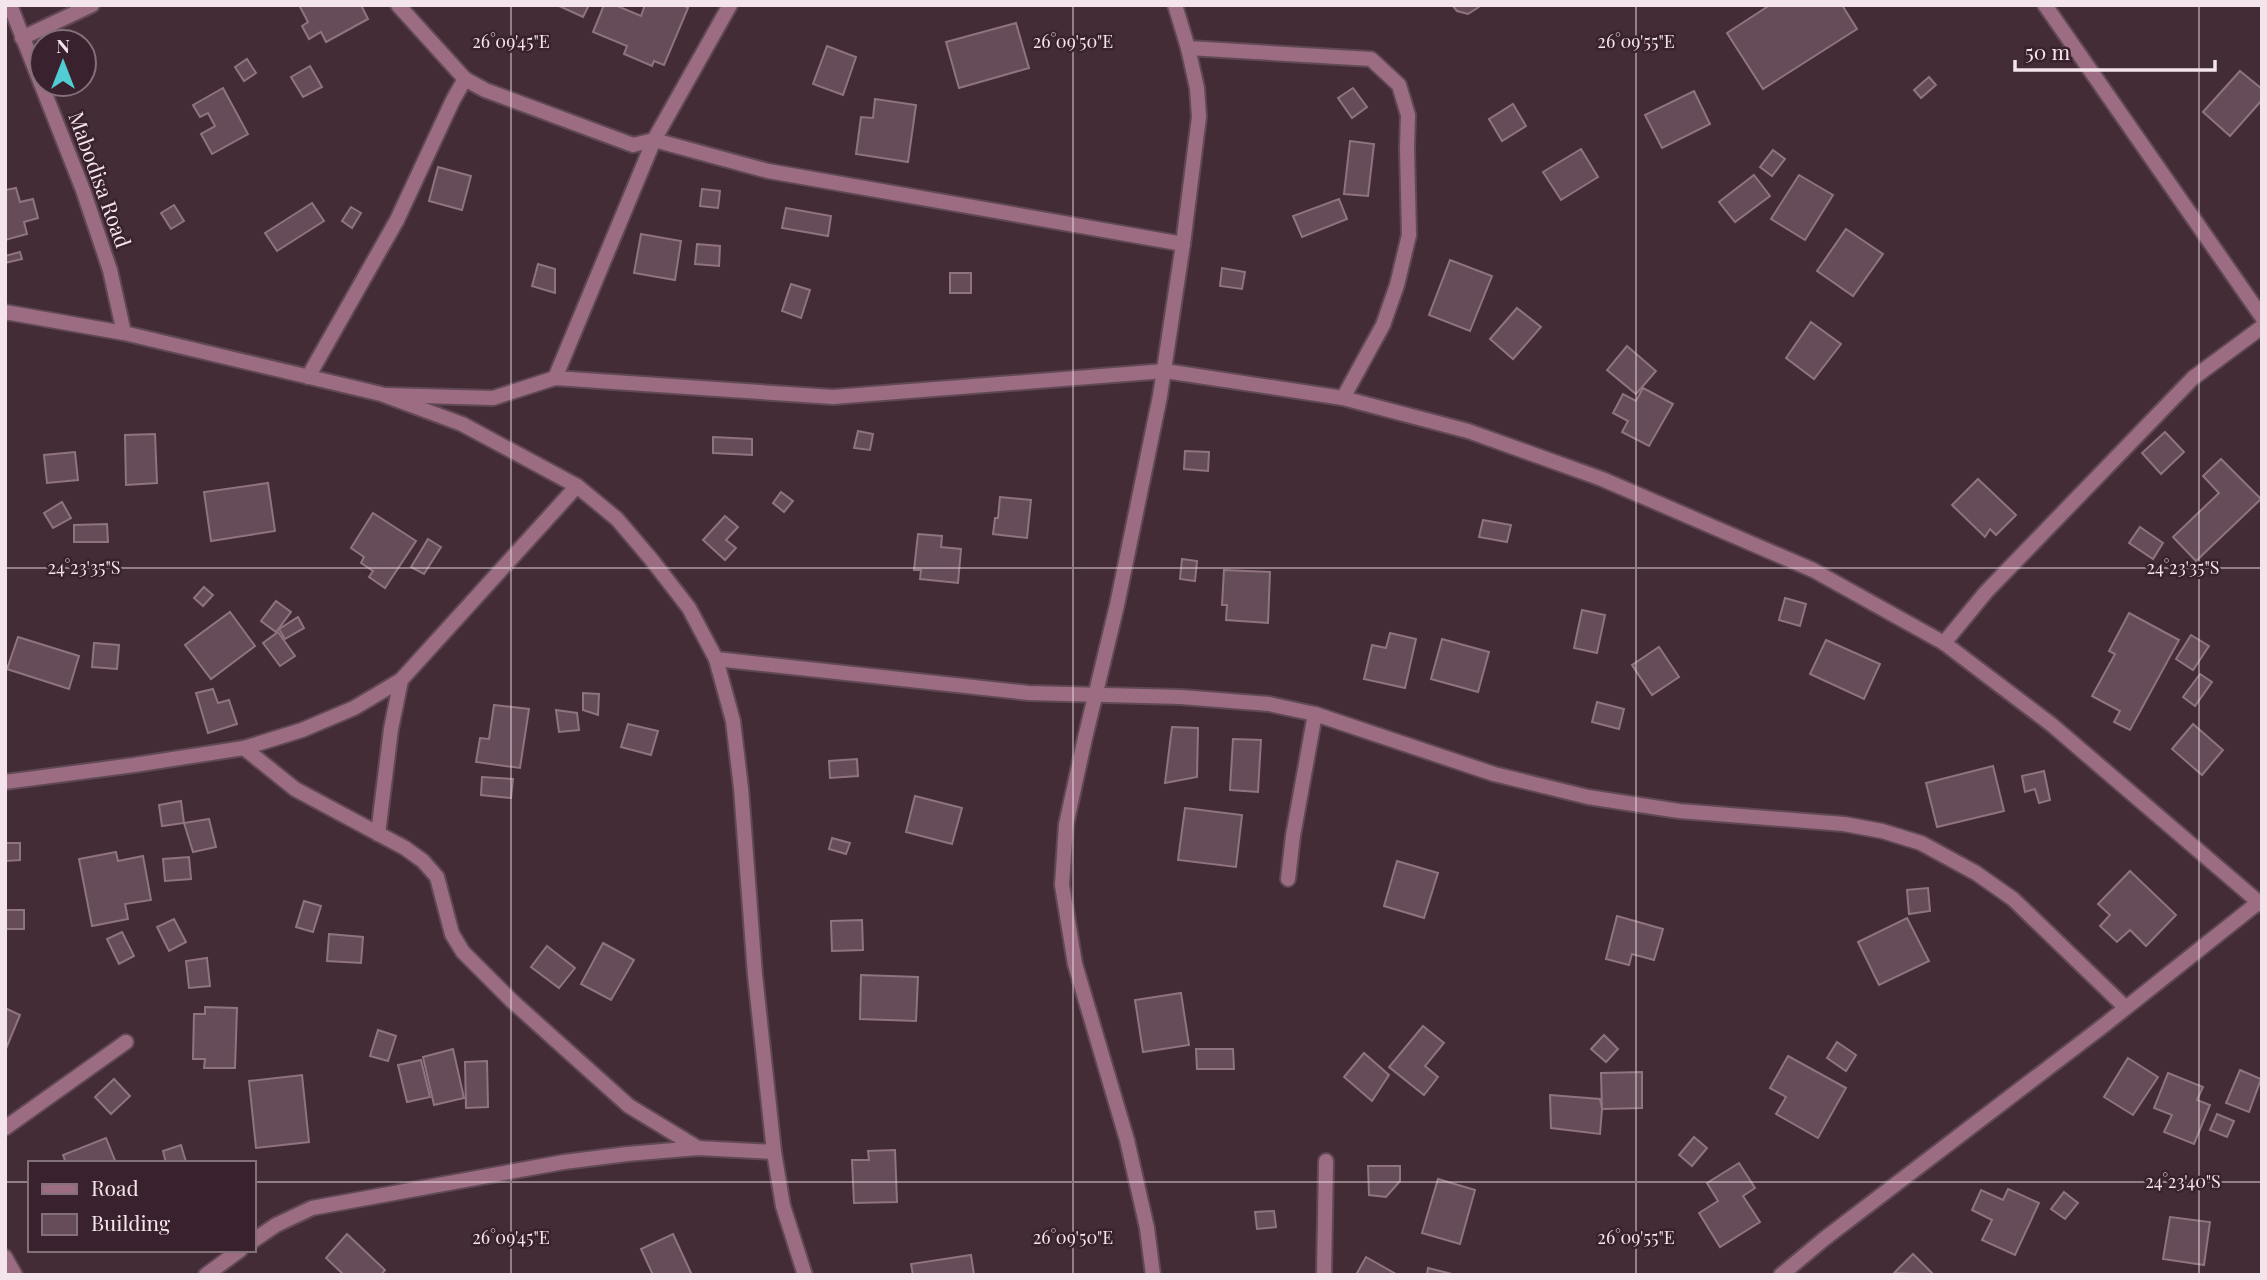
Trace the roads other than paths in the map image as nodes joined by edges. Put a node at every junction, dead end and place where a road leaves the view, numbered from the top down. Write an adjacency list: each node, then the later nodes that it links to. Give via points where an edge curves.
1 (10, 5): 7 (street, Mabodisa Road)
2 (92, 5): 7 (street)
3 (398, 5): 9 (street)
4 (730, 5): 10 (street)
5 (1175, 5): 8 (street)
6 (2045, 5): 13 (street)
7 (22, 38): 15 (street, Mabodisa Road, via 83,190 110,270)
8 (1188, 48): 11 (street, via 1199,117); 20 (street, via 1371,59 1399,85 1408,116 1409,235 1382,325)
9 (465, 79): 10 (street, via 633,145); 17 (street, via 397,220)
10 (654, 140): 11 (street, via 768,171); 18 (street)
11 (1183, 244): 16 (street)
12 (5, 312): 15 (street)
13 (2262, 317)
14 (2262, 327): 22 (street, via 2193,378 1986,592)
15 (124, 333): 17 (street)
16 (1165, 372): 18 (street, via 833,397); 20 (street); 25 (street)
17 (308, 377): 19 (street)
18 (555, 378): 19 (street, via 493,398)
19 (381, 394): 21 (street, via 461,424)
20 (1343, 398): 22 (street, via 1468,431 1602,479 1813,570)
21 (577, 486): 23 (street, via 617,519 651,559 689,608); 24 (street)
22 (1944, 643): 31 (street, via 2052,725)
23 (716, 659): 25 (street); 36 (street, via 737,748)
24 (401, 680): 27 (street, via 302,730); 29 (street)
25 (1095, 696): 26 (street, via 1269,704); 44 (street, via 1066,825 1062,885 1075,964 1127,1140)
26 (1314, 714): 30 (street); 32 (street, via 1494,774 1588,796 1679,811 1844,824 1921,843 2013,899)
27 (244, 748): 28 (street); 29 (street, via 295,789)
28 (5, 782)
29 (379, 834): 35 (street, via 423,861 437,877 452,934 463,952 512,1001 629,1106)
30 (1288, 879)
31 (2260, 903): 32 (street)
32 (2125, 1007): 46 (street)
33 (126, 1042): 34 (street)
34 (5, 1128)
35 (698, 1148): 36 (street); 38 (street, via 564,1162 312,1208)
36 (774, 1152): 43 (street, via 783,1206)
37 (1326, 1161): 45 (street)
38 (256, 1239)
39 (237, 1252): 42 (street)
40 (5, 1257): 41 (street)
41 (15, 1275)
42 (206, 1275)
43 (805, 1275)
44 (1153, 1275)
45 (1324, 1275)
46 (1781, 1275)

